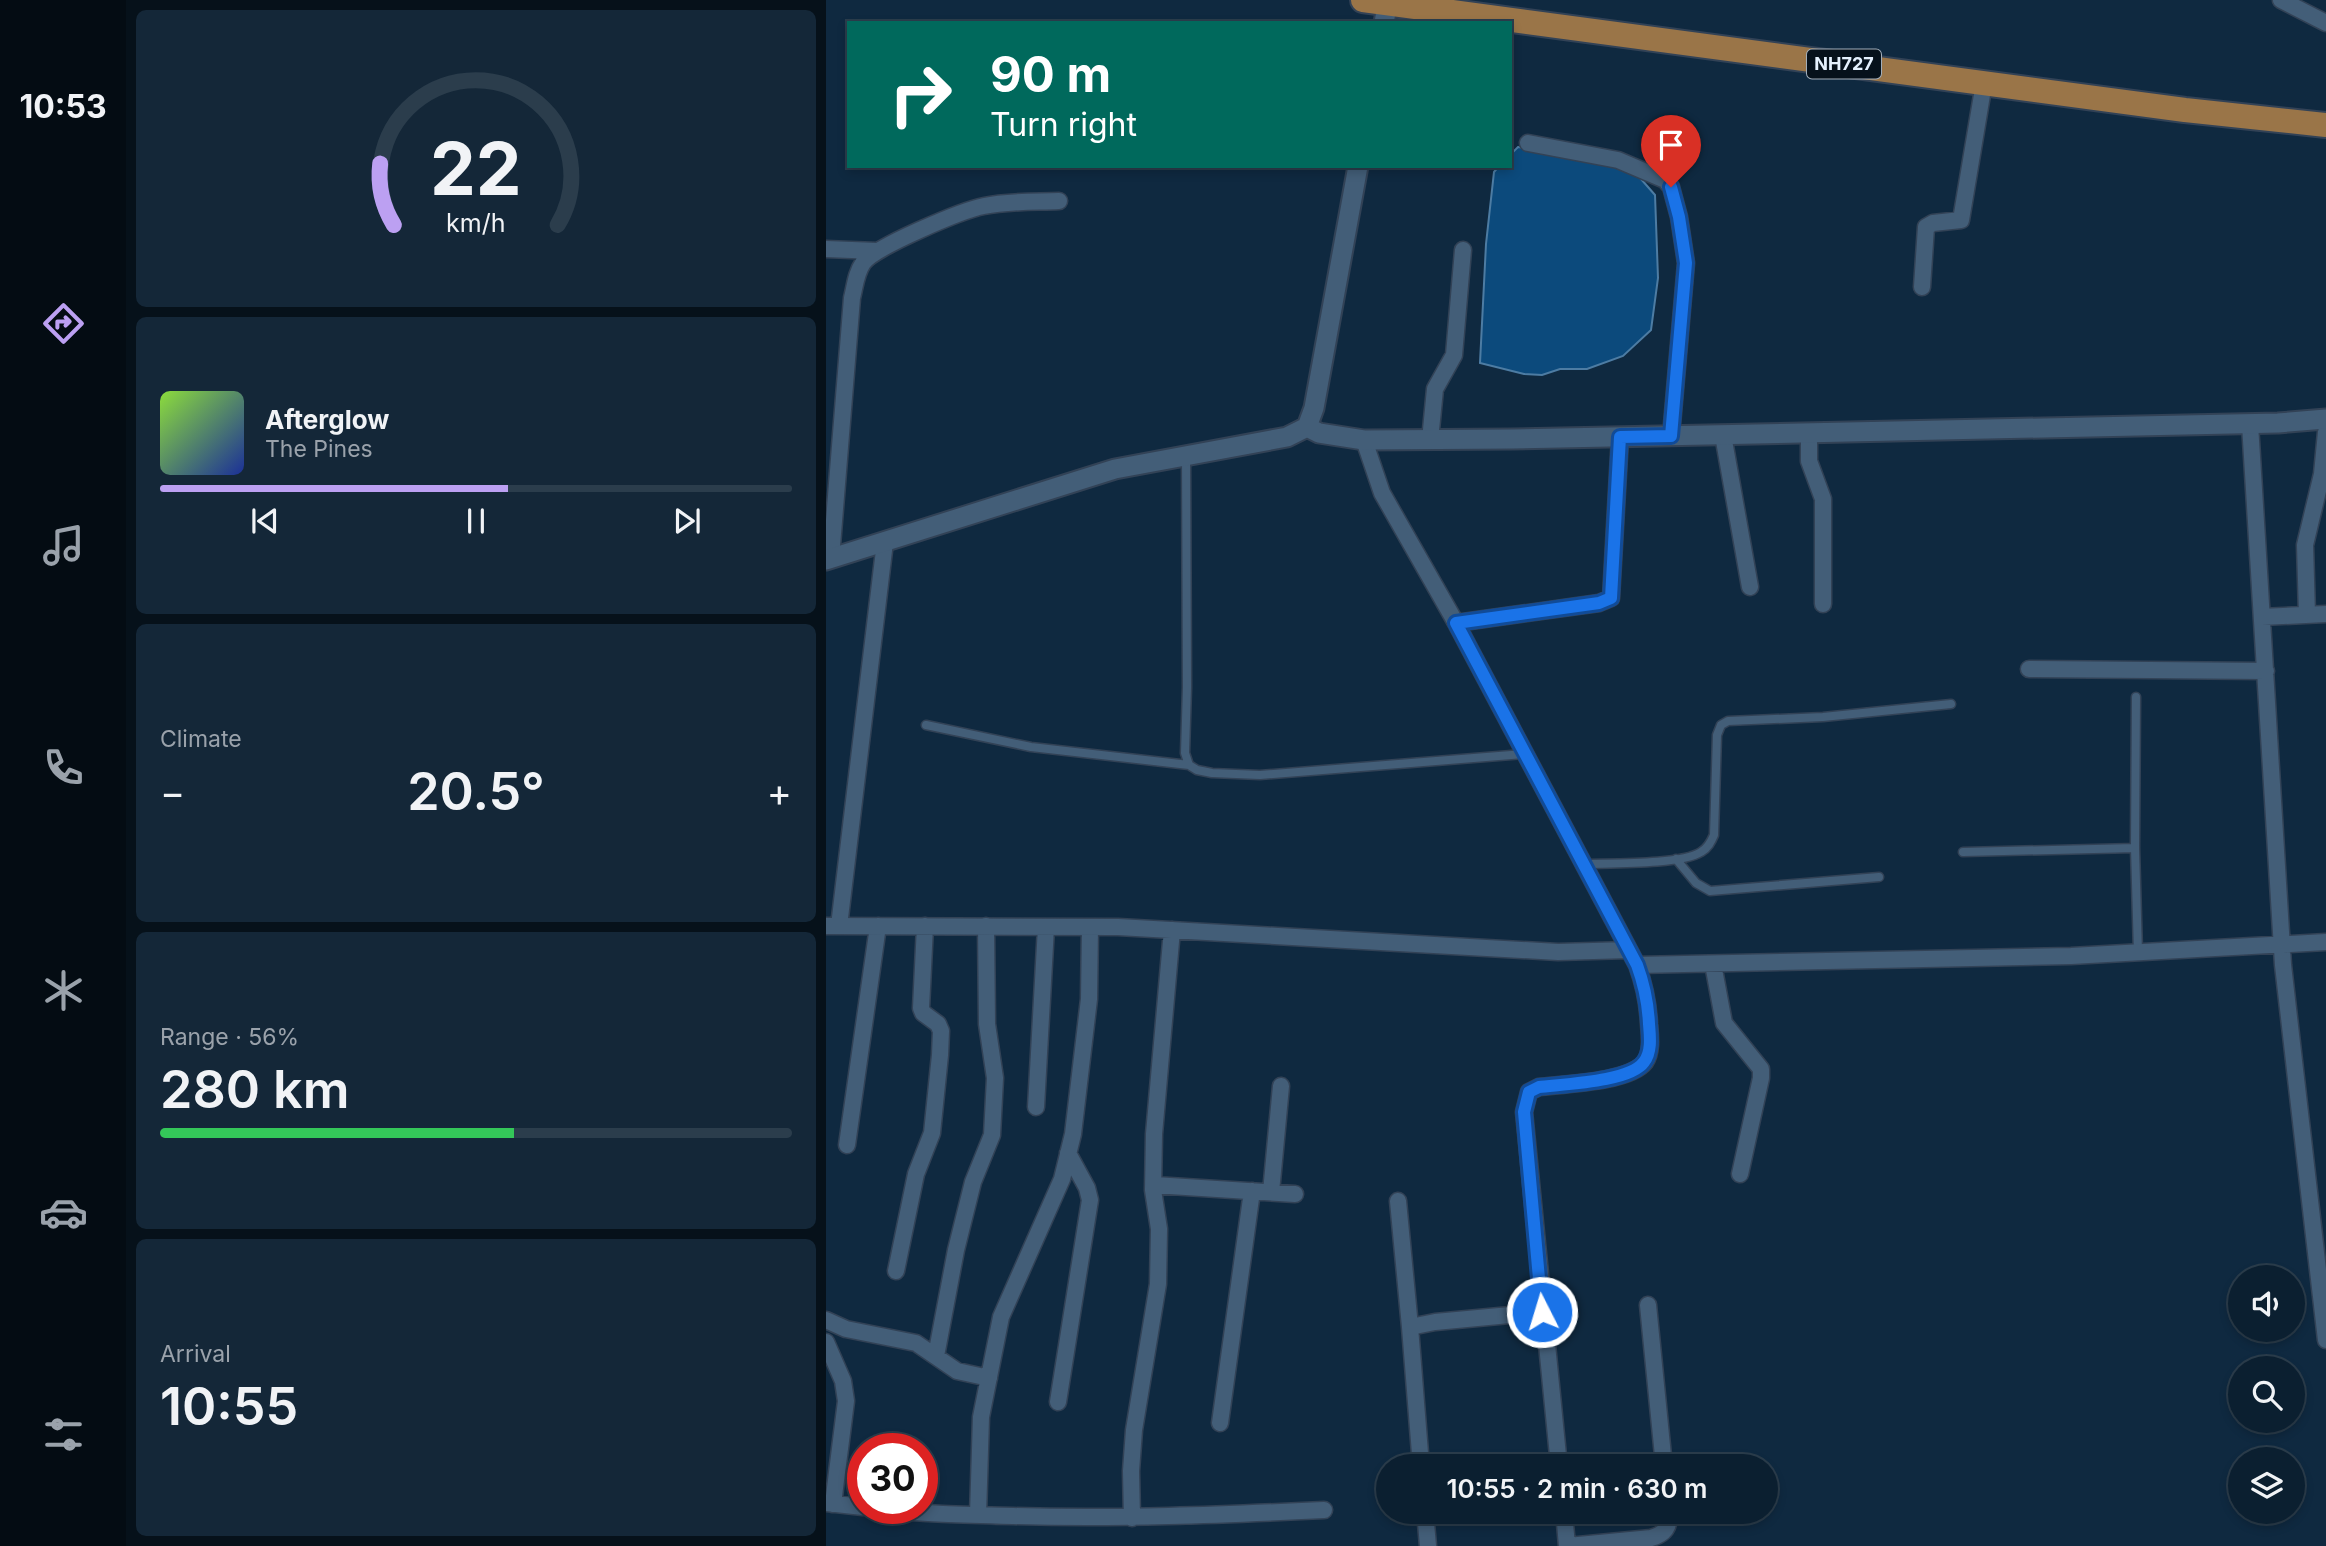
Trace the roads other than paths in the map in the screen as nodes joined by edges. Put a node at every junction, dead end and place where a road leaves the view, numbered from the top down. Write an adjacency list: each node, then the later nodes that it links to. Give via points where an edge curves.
1 (2281, 0): 5 (street)
2 (1380, 6): 3 (highway, NH727)
3 (1498, 21)
4 (1512, 23): 6 (highway, NH727)
5 (2326, 23)
6 (1984, 83): 7 (highway, NH727); 14 (street, via 1961,220 1926,227)
7 (2326, 125)
8 (1528, 143): 21 (street, via 1618,160 1665,180 1671,187 1686,263)
9 (1358, 168): 17 (street)
10 (1059, 201): 13 (street, via 987,205)
11 (826, 249): 13 (street)
12 (1463, 250): 24 (street, via 1454,355 1435,389)
13 (877, 251): 27 (street, via 856,277 852,298)
14 (1922, 287)
15 (2326, 419): 16 (street)
16 (2250, 424): 19 (street); 32 (street)
17 (1307, 427): 23 (street); 25 (street, via 1287,437)
18 (2326, 432): 31 (street, via 2322,474 2305,545)
19 (1809, 433): 20 (street); 29 (street, via 1809,461 1823,499)
20 (1723, 435): 21 (street); 28 (street)
21 (1671, 436): 22 (street)
22 (1620, 437): 24 (street); 33 (street, via 1611,598)
23 (1364, 440): 24 (street); 33 (street, via 1382,493)
24 (1430, 440)
25 (1186, 456): 26 (street, via 1115,470); 40 (lane, via 1185,753)
26 (885, 542): 27 (street); 46 (street)
27 (829, 559)
28 (1750, 587)
29 (1822, 604)
30 (2326, 614): 31 (street)
31 (2307, 615): 32 (street)
32 (2262, 617): 35 (street)
33 (1456, 623): 39 (street)
34 (2029, 669): 35 (street)
35 (2266, 671): 54 (street)
36 (2136, 697): 41 (lane)
37 (1951, 704): 43 (lane, via 1728,721 1717,735 1714,835 1703,852)
38 (926, 725): 40 (lane, via 1031,747)
39 (1525, 754): 40 (lane, via 1260,775 1212,774); 44 (street)
40 (1189, 765)
41 (2136, 848): 42 (lane); 56 (lane)
42 (1963, 852)
43 (1676, 859): 44 (lane); 45 (lane, via 1696,883 1710,891)
44 (1583, 864): 55 (street)
45 (1878, 877)
46 (833, 926): 47 (street)
47 (878, 926): 48 (street); 61 (street)
48 (925, 926): 49 (street); 69 (street, via 921,1008 941,1031 940,1055 932,1133 916,1174)
49 (986, 926): 50 (street); 76 (street, via 987,1024 995,1078 992,1135 973,1182)
50 (1046, 927): 51 (street); 60 (street)
51 (1090, 927): 52 (street); 62 (street, via 1089,999)
52 (1172, 930): 55 (street, via 1558,952); 64 (street)
53 (2326, 942): 54 (street)
54 (2282, 946): 56 (street); 74 (street)
55 (1629, 950): 58 (street)
56 (2138, 953): 57 (street)
57 (1713, 964): 58 (street); 63 (street, via 1724,1023 1761,1069)
58 (1637, 965): 71 (street, via 1649,1019 1650,1046 1645,1061 1612,1077 1539,1087 1526,1099)
59 (1281, 1086): 66 (street)
60 (1036, 1107)
61 (847, 1145)
62 (1069, 1153): 77 (street, via 1001,1317); 78 (street, via 1090,1200)
63 (1740, 1174)
64 (1153, 1185): 65 (street); 88 (street, via 1159,1229 1158,1284 1134,1430)
65 (1252, 1191): 66 (street); 79 (street)
66 (1271, 1192): 67 (street)
67 (1295, 1194)
68 (1398, 1201): 73 (street)
69 (896, 1271)
70 (1648, 1305): 82 (street)
71 (1542, 1312): 73 (street); 81 (street)
72 (826, 1320): 76 (street, via 846,1329 916,1343)
73 (1410, 1327): 80 (street)
74 (2326, 1340)
75 (826, 1342): 83 (street, via 843,1381 846,1401)
76 (936, 1356): 77 (street, via 957,1371)
77 (989, 1378): 87 (street, via 981,1417)
78 (1058, 1402)
79 (1220, 1423)
80 (1419, 1454)
81 (1558, 1454)
82 (1663, 1454)
83 (829, 1503): 84 (street)
84 (847, 1505)
85 (1324, 1510): 88 (street)
86 (938, 1512): 87 (street)
87 (978, 1515): 88 (street)
88 (1132, 1518)
89 (1426, 1524): 92 (street)
90 (1565, 1524): 93 (street)
91 (1668, 1524): 93 (street, via 1662,1535 1651,1538)
92 (1428, 1546)
93 (1568, 1546)

